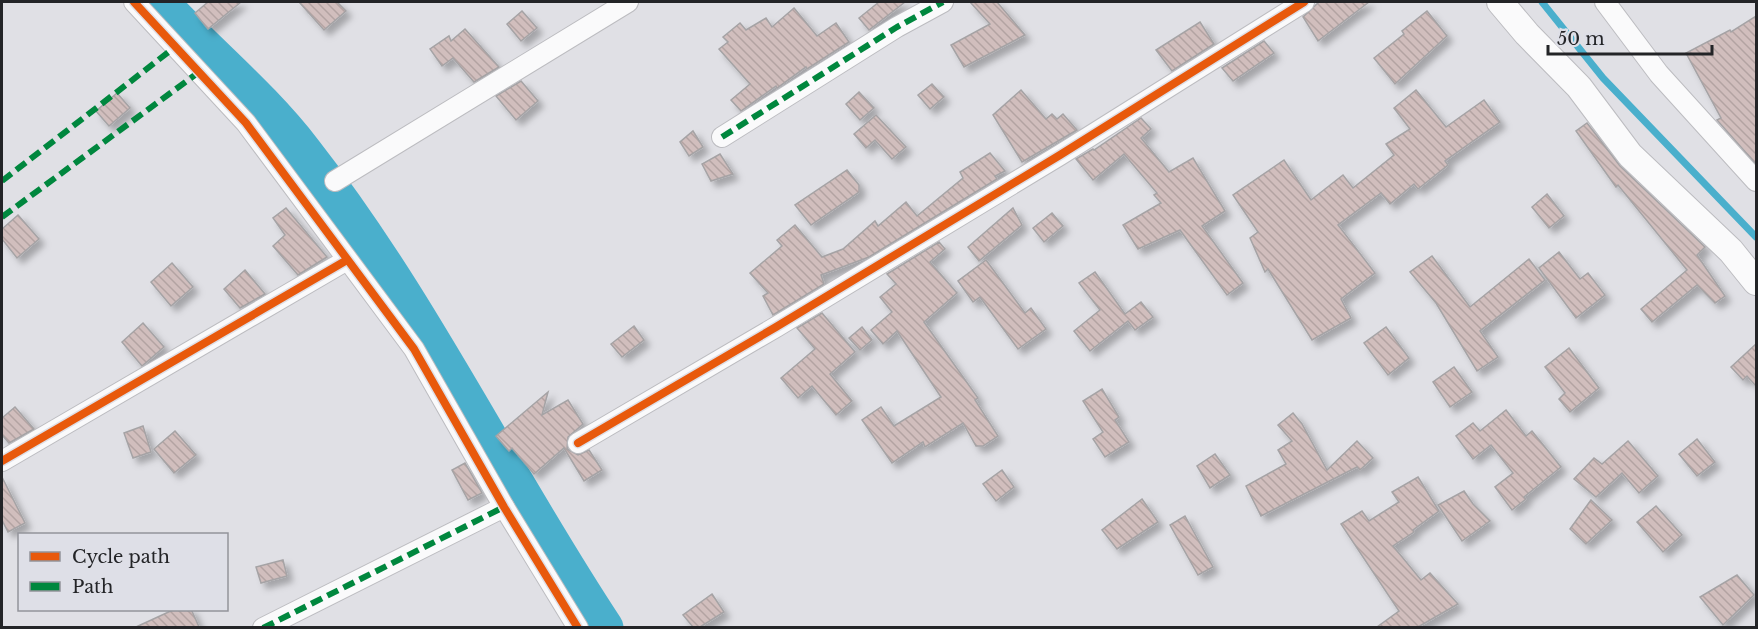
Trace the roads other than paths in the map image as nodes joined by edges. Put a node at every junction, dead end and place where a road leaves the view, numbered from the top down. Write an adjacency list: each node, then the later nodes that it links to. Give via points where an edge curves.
1 (135, 2): 10 (street, via 246,123)
2 (628, 2): 8 (street)
3 (943, 2): 7 (street)
4 (1304, 2): 12 (street, via 1050,161)
5 (1500, 2): 11 (street, via 1579,87 1630,155 1731,251)
6 (1605, 2): 9 (street, via 1659,74)
7 (722, 137)
8 (335, 181)
9 (1756, 181)
10 (347, 260): 13 (street); 14 (street, via 414,349)
11 (1756, 282)
12 (578, 443)
13 (2, 461)
14 (504, 507): 15 (street); 16 (street)
15 (263, 627)
16 (578, 627)

